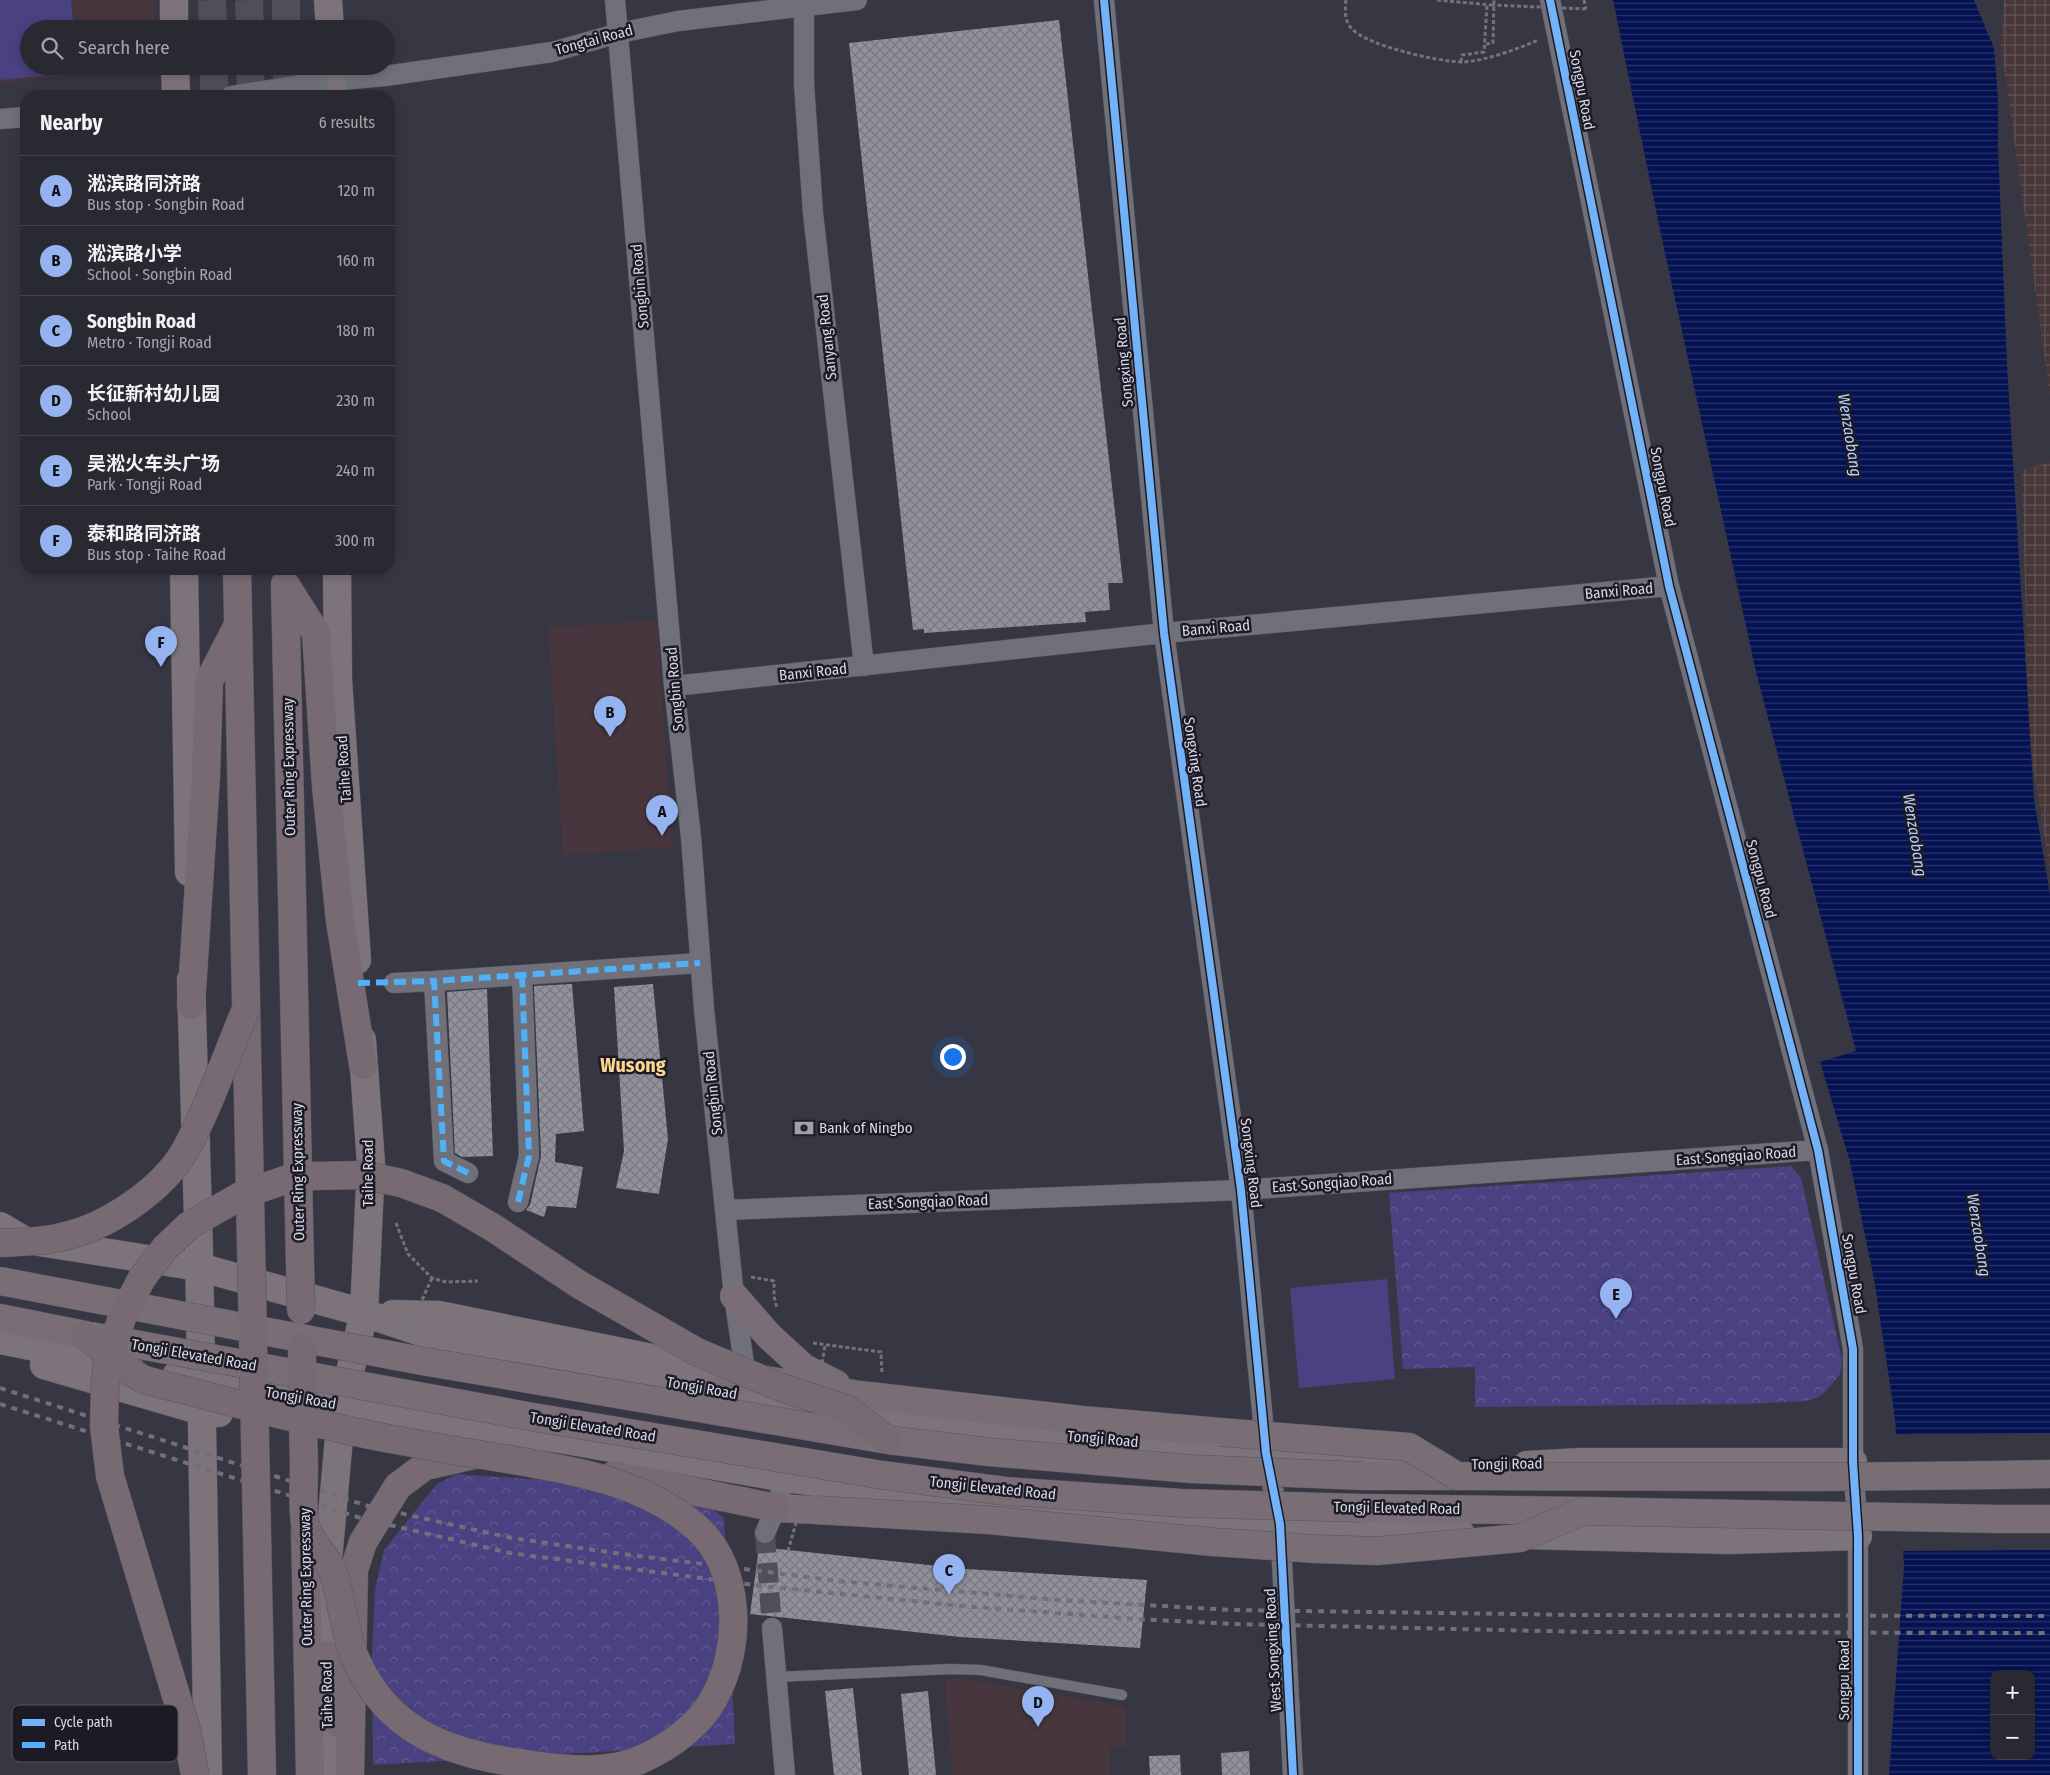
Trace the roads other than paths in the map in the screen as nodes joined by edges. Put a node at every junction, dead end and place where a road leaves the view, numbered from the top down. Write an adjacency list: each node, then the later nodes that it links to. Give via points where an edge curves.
1 (174, 0): 8 (main road)
2 (328, 0): 9 (main road)
3 (615, 0): 10 (street, Songbin Road)
4 (858, 0): 7 (street, Tongtai Road)
5 (1104, 0): 25 (street, Songxing Road)
6 (1550, 0): 23 (street, Songpu Road)
7 (804, 7): 10 (street, Tongtai Road, via 678,20); 26 (street, Sanyang Road, via 805,93 813,214)
8 (174, 20)
9 (329, 20)
10 (619, 33): 13 (street, Tongtai Road, via 552,52); 27 (street, Songbin Road)
11 (175, 75): 15 (main road)
12 (392, 75): 14 (street, Tongtai Road)
13 (395, 75)
14 (328, 81): 16 (street, Tongtai Road, bridge)
15 (176, 90)
16 (270, 90)
17 (20, 117): 18 (street)
18 (0, 119)
19 (184, 575): 32 (main road)
20 (237, 575): 24 (highway)
21 (337, 575): 34 (main road, Taihe Road, via 338,679)
22 (285, 576): 34 (highway, via 316,633 323,758 338,902); 66 (highway, Outer Ring Expressway, bridge)
23 (1669, 586): 25 (street, Banxi Road); 35 (street, Songpu Road)
24 (238, 626): 32 (highway, via 208,681 206,776); 33 (highway)
25 (1164, 633): 26 (street, Banxi Road); 37 (street, Songxing Road)
26 (864, 666): 27 (street, Banxi Road)
27 (674, 686): 28 (street, Songbin Road, via 691,837)
28 (700, 962): 29 (street); 39 (street, Songbin Road)
29 (522, 975): 30 (street); 38 (street, via 529,1156)
30 (434, 981): 31 (street); 36 (street, via 444,1161)
31 (394, 983)
32 (191, 1006): 41 (main road)
33 (246, 1009): 40 (highway, bridge, via 185,1150 168,1175 146,1195 107,1220 62,1237 28,1242); 77 (highway, bridge)
34 (363, 1065): 44 (main road, Taihe Road, via 371,1164)
35 (1818, 1150): 37 (street, East Songqiao Road); 57 (street, Songpu Road, via 1853,1349)
36 (468, 1173)
37 (1241, 1190): 39 (street, East Songqiao Road); 56 (street, Songxing Road)
38 (518, 1202)
39 (726, 1210): 43 (street, Songbin Road)
40 (5, 1236): 41 (main road, Tongji Road)
41 (199, 1267): 44 (main road, Tongji Road); 50 (main road)
42 (0, 1281): 55 (highway, Tongji Elevated Road, bridge, via 422,1362)
43 (733, 1285): 49 (street, Songbin Road); 52 (highway, via 769,1336 804,1368)
44 (364, 1313): 49 (main road, Tongji Road, via 439,1315); 51 (main road, Tongji Road, via 430,1335); 53 (main road, Taihe Road)
45 (0, 1318): 46 (highway, Tongji Elevated Road)
46 (85, 1335): 63 (highway, Tongji Elevated Road, bridge, via 533,1417 882,1475 1005,1492 1181,1503); 66 (highway, bridge, via 142,1379 320,1425 584,1472 630,1486 666,1505 698,1529 714,1547 727,1579 732,1596 734,1628 725,1673 713,1700 697,1720 672,1742 640,1760 606,1768 572,1769 456,1751 422,1736 392,1713 367,1681 353,1654 334,1573)
47 (0, 1340): 50 (main road, Tongji Road)
48 (0, 1351): 54 (main road)
49 (746, 1378): 51 (highway); 52 (highway)
50 (201, 1381): 53 (main road, Tongji Road); 54 (main road)
51 (717, 1392): 56 (main road, Tongji Road, via 942,1425)
52 (860, 1395): 60 (highway, bridge, via 1082,1420 1409,1447)
53 (342, 1405): 54 (main road, via 222,1414); 58 (main road, Tongji Road); 70 (main road, Taihe Road, via 324,1593)
54 (202, 1411): 76 (main road)
55 (888, 1440): 60 (highway, Tongji Elevated Road, bridge, via 989,1452 1192,1468 1364,1476); 73 (highway, bridge, via 848,1409 780,1387 697,1352 580,1285 492,1226 442,1198 401,1183 364,1175 288,1179 244,1194 188,1226 165,1248 142,1278 123,1315 108,1357 104,1426 110,1476)
56 (1266, 1453): 57 (main road, Tongji Road, via 1489,1467 1582,1462); 65 (street, Songxing Road)
57 (1853, 1462): 68 (street, Songpu Road)
58 (722, 1468): 61 (main road, Tongji Road); 62 (main road, Tongji Road)
59 (2050, 1474): 60 (highway, Tongji Elevated Road, bridge)
60 (1457, 1476)
61 (785, 1478): 62 (street); 65 (main road, Tongji Road, via 1129,1517)
62 (776, 1508): 63 (highway, bridge, via 988,1520 1213,1542 1377,1552 1520,1538); 67 (street); 80 (highway, via 540,1460 474,1454 425,1466 398,1486 363,1542 354,1570)
63 (1584, 1511): 64 (highway, Tongji Elevated Road, bridge)
64 (2050, 1519)
65 (1280, 1524): 68 (main road, Tongji Road, via 1429,1533 1620,1538 1728,1540); 82 (street, West Songxing Road)
66 (305, 1526): 78 (highway, Outer Ring Expressway)
67 (765, 1533)
68 (1858, 1536): 83 (street, Songpu Road)
69 (772, 1628): 71 (street)
70 (326, 1655): 79 (main road, Taihe Road); 80 (highway)
71 (776, 1677): 72 (lane, via 981,1670); 81 (street)
72 (1122, 1695)
73 (178, 1705)
74 (178, 1705): 75 (highway, bridge)
75 (196, 1775)
76 (208, 1775)
77 (262, 1775)
78 (310, 1775)
79 (329, 1775)
80 (350, 1775)
81 (785, 1775)
82 (1293, 1775)
83 (1858, 1775)

